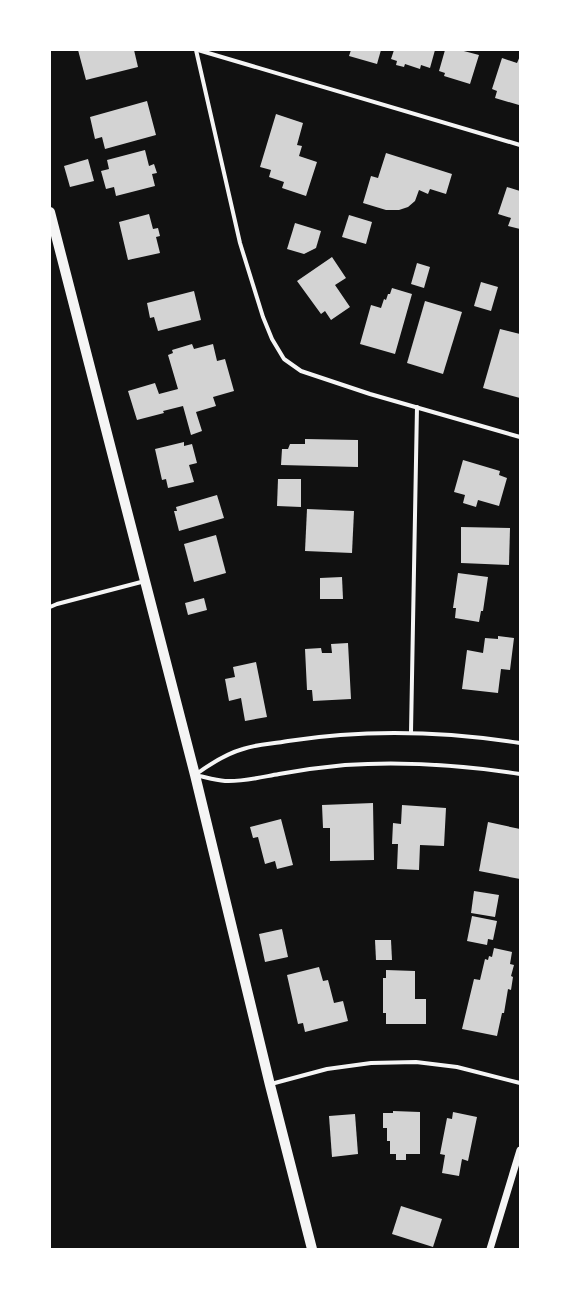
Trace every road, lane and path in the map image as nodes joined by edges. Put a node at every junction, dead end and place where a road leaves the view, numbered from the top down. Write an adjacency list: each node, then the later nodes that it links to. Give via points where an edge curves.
1 (197, 50): 2 (street); 4 (street, via 240,243 262,317 284,359 301,372)
2 (520, 145)
3 (50, 212): 6 (main road)
4 (417, 407): 5 (street); 8 (street)
5 (520, 437)
6 (145, 580): 7 (street); 11 (main road)
7 (50, 607)
8 (411, 732): 9 (street, via 480,737); 11 (street, via 370,732 316,737 244,748 218,759)
9 (520, 744)
10 (520, 774): 11 (street, via 440,764 392,762 344,765 250,780 225,781)
11 (195, 775): 13 (main road)
12 (520, 1083): 13 (street, via 457,1067 416,1062 370,1063 328,1069)
13 (270, 1085): 15 (main road)
14 (520, 1150): 16 (street)
15 (312, 1249)
16 (490, 1249)

